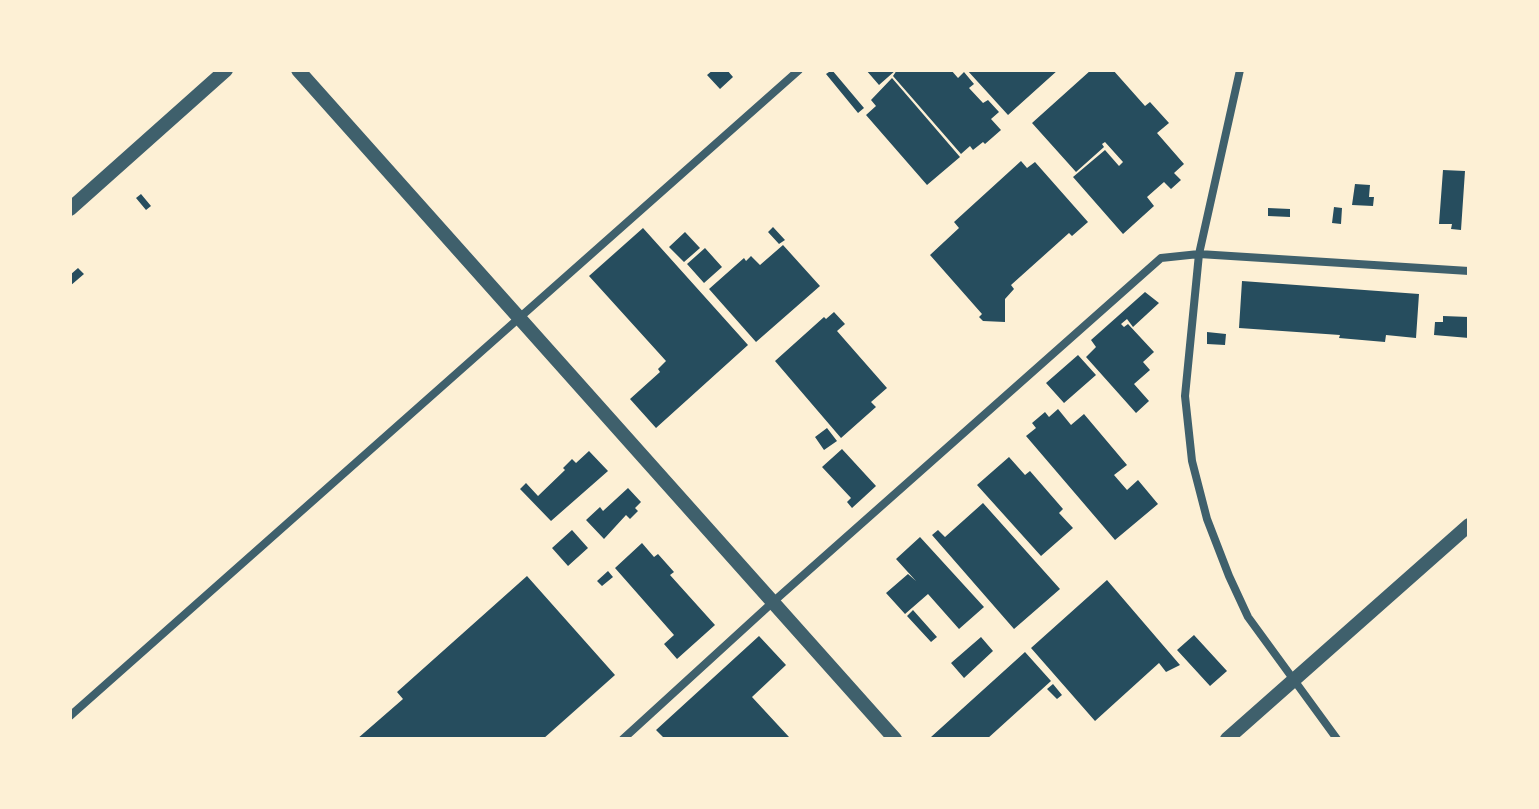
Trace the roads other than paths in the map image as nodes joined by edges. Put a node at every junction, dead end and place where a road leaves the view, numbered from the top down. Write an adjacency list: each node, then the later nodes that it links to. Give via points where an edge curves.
1 (226, 70): 5 (street)
2 (298, 70): 8 (street)
3 (799, 70): 8 (street)
4 (1240, 70): 6 (street)
5 (70, 209)
6 (1199, 254): 7 (street); 10 (street, via 1161,258); 11 (street, via 1185,396 1192,461 1229,576 1248,617)
7 (1469, 271)
8 (519, 318): 10 (street); 12 (street)
9 (1469, 525): 11 (street)
10 (773, 602): 13 (street); 14 (street)
11 (1293, 681): 15 (street); 16 (street)
12 (70, 716)
13 (623, 739)
14 (895, 739)
15 (1227, 739)
16 (1337, 739)

